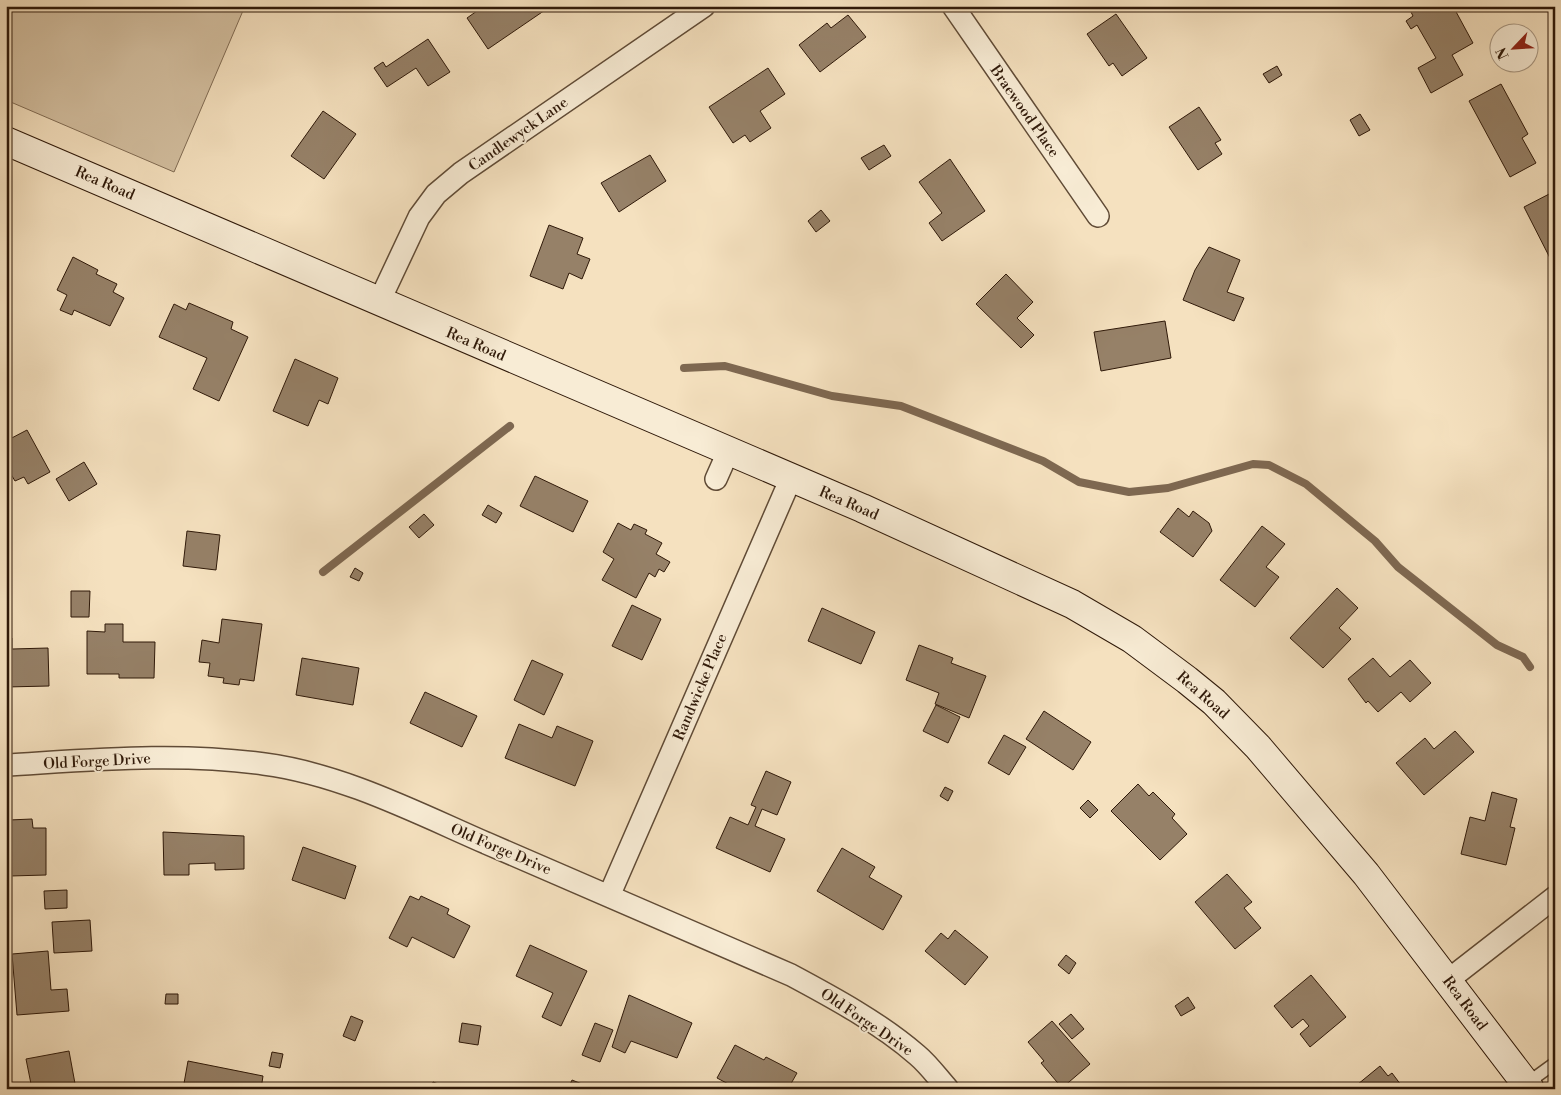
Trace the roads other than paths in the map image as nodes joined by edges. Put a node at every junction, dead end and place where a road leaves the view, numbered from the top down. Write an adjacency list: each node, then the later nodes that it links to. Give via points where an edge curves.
1 (704, 6): 5 (street, Candlewyck Lane, via 461,173 436,194 419,217)
2 (953, 6): 4 (street, Braewood Place)
3 (6, 141): 5 (main road, Rea Road)
4 (1098, 216)
5 (379, 302): 6 (main road, Rea Road)
6 (728, 452): 7 (main road, Rea Road); 8 (street)
7 (791, 478): 10 (street, Randwicke Place); 12 (main road, Rea Road, via 1072,604 1132,639 1188,680 1258,746 1366,874)
8 (716, 479)
9 (6, 765): 10 (street, Old Forge Drive, via 199,757 300,771 373,794)
10 (610, 896): 15 (street, Old Forge Drive, via 792,974 825,992 918,1056)
11 (1555, 896): 12 (street)
12 (1447, 981): 14 (main road, Rea Road)
13 (1555, 1062): 14 (lane)
14 (1528, 1087)
15 (948, 1089)

